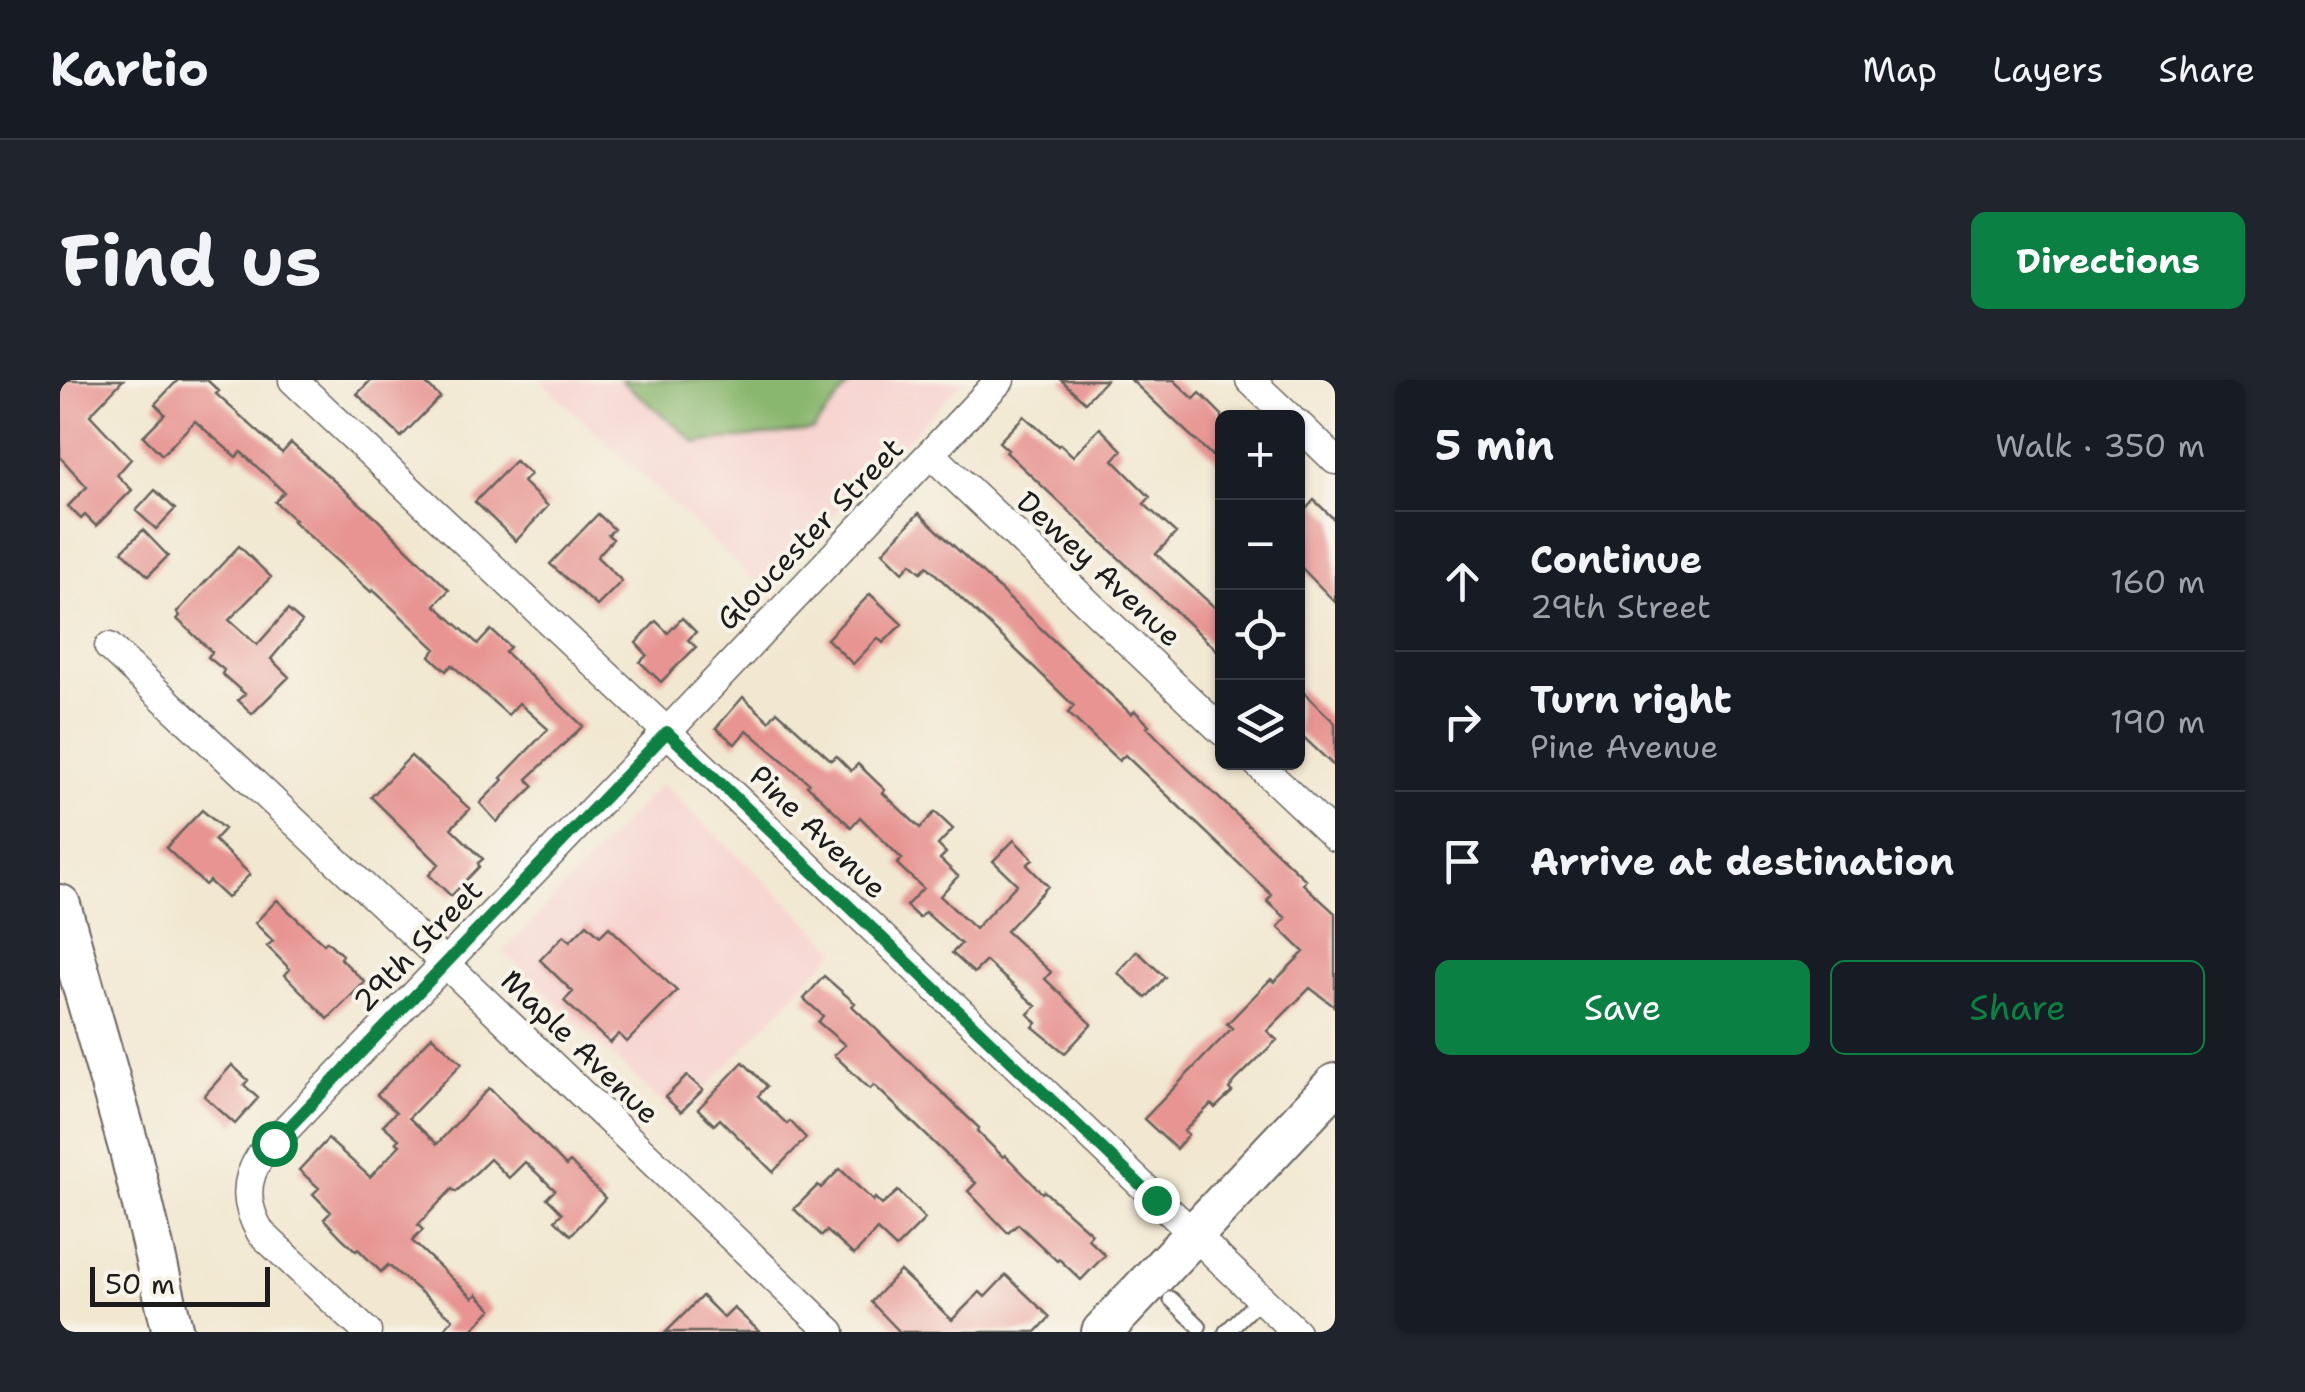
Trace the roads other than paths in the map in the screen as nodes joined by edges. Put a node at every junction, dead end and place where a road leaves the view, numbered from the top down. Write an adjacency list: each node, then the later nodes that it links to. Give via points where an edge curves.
1 (294, 380): 10 (street, Pine Avenue)
2 (1000, 380): 6 (street, Gloucester Street)
3 (1250, 380): 4 (street)
4 (1282, 410)
5 (1305, 431): 7 (street)
6 (931, 454): 9 (street, Dewey Avenue); 10 (street, Gloucester Street)
7 (1335, 460)
8 (108, 648): 14 (street, Maple Avenue)
9 (1215, 723)
10 (667, 732): 14 (street, 29th Street); 17 (street, Pine Avenue)
11 (1264, 770): 12 (street)
12 (1335, 837)
13 (60, 905): 20 (main road)
14 (446, 964): 21 (street, 29th Street, via 261,1155 248,1185 252,1218 262,1233); 22 (street, Maple Avenue)
15 (1335, 1084): 17 (main road)
16 (1335, 1125): 17 (main road)
17 (1204, 1245): 18 (street, Pine Avenue); 19 (main road); 23 (main road)
18 (1261, 1298): 25 (lane); 26 (street, Pine Avenue)
19 (1192, 1322): 24 (main road)
20 (173, 1332)
21 (367, 1332)
22 (830, 1332)
23 (1102, 1332)
24 (1140, 1332)
25 (1226, 1332)
26 (1296, 1332)

